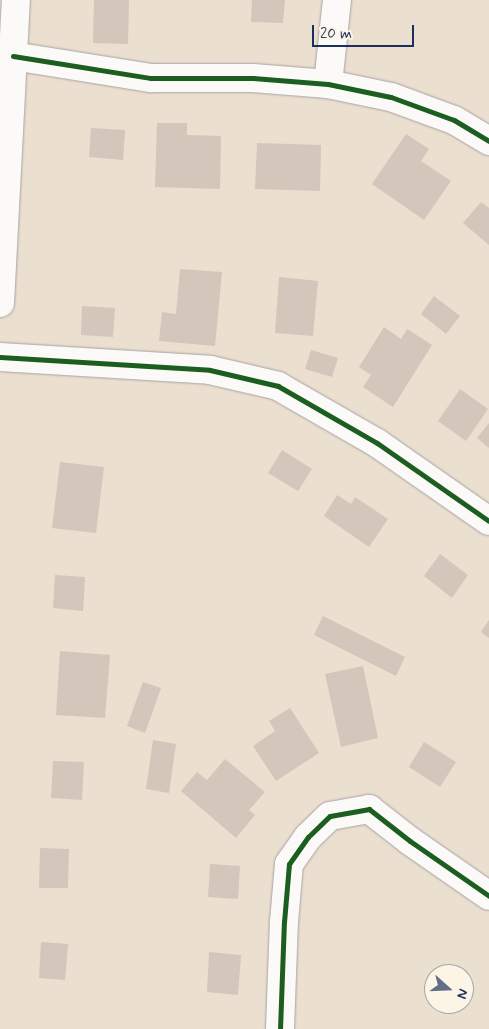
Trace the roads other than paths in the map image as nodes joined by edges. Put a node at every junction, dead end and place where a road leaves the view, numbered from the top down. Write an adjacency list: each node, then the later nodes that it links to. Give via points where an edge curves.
1 (16, 0): 3 (street)
2 (337, 0): 4 (street)
3 (13, 56): 4 (street, via 152,78 253,78); 6 (street)
4 (328, 84): 5 (street, via 391,97 454,120)
5 (489, 141)
6 (0, 303)
7 (0, 357): 8 (street, via 210,370 278,386 377,443)
8 (489, 520)
9 (489, 896): 10 (street, via 369,809 330,816 308,837 289,864)
10 (280, 1029)

